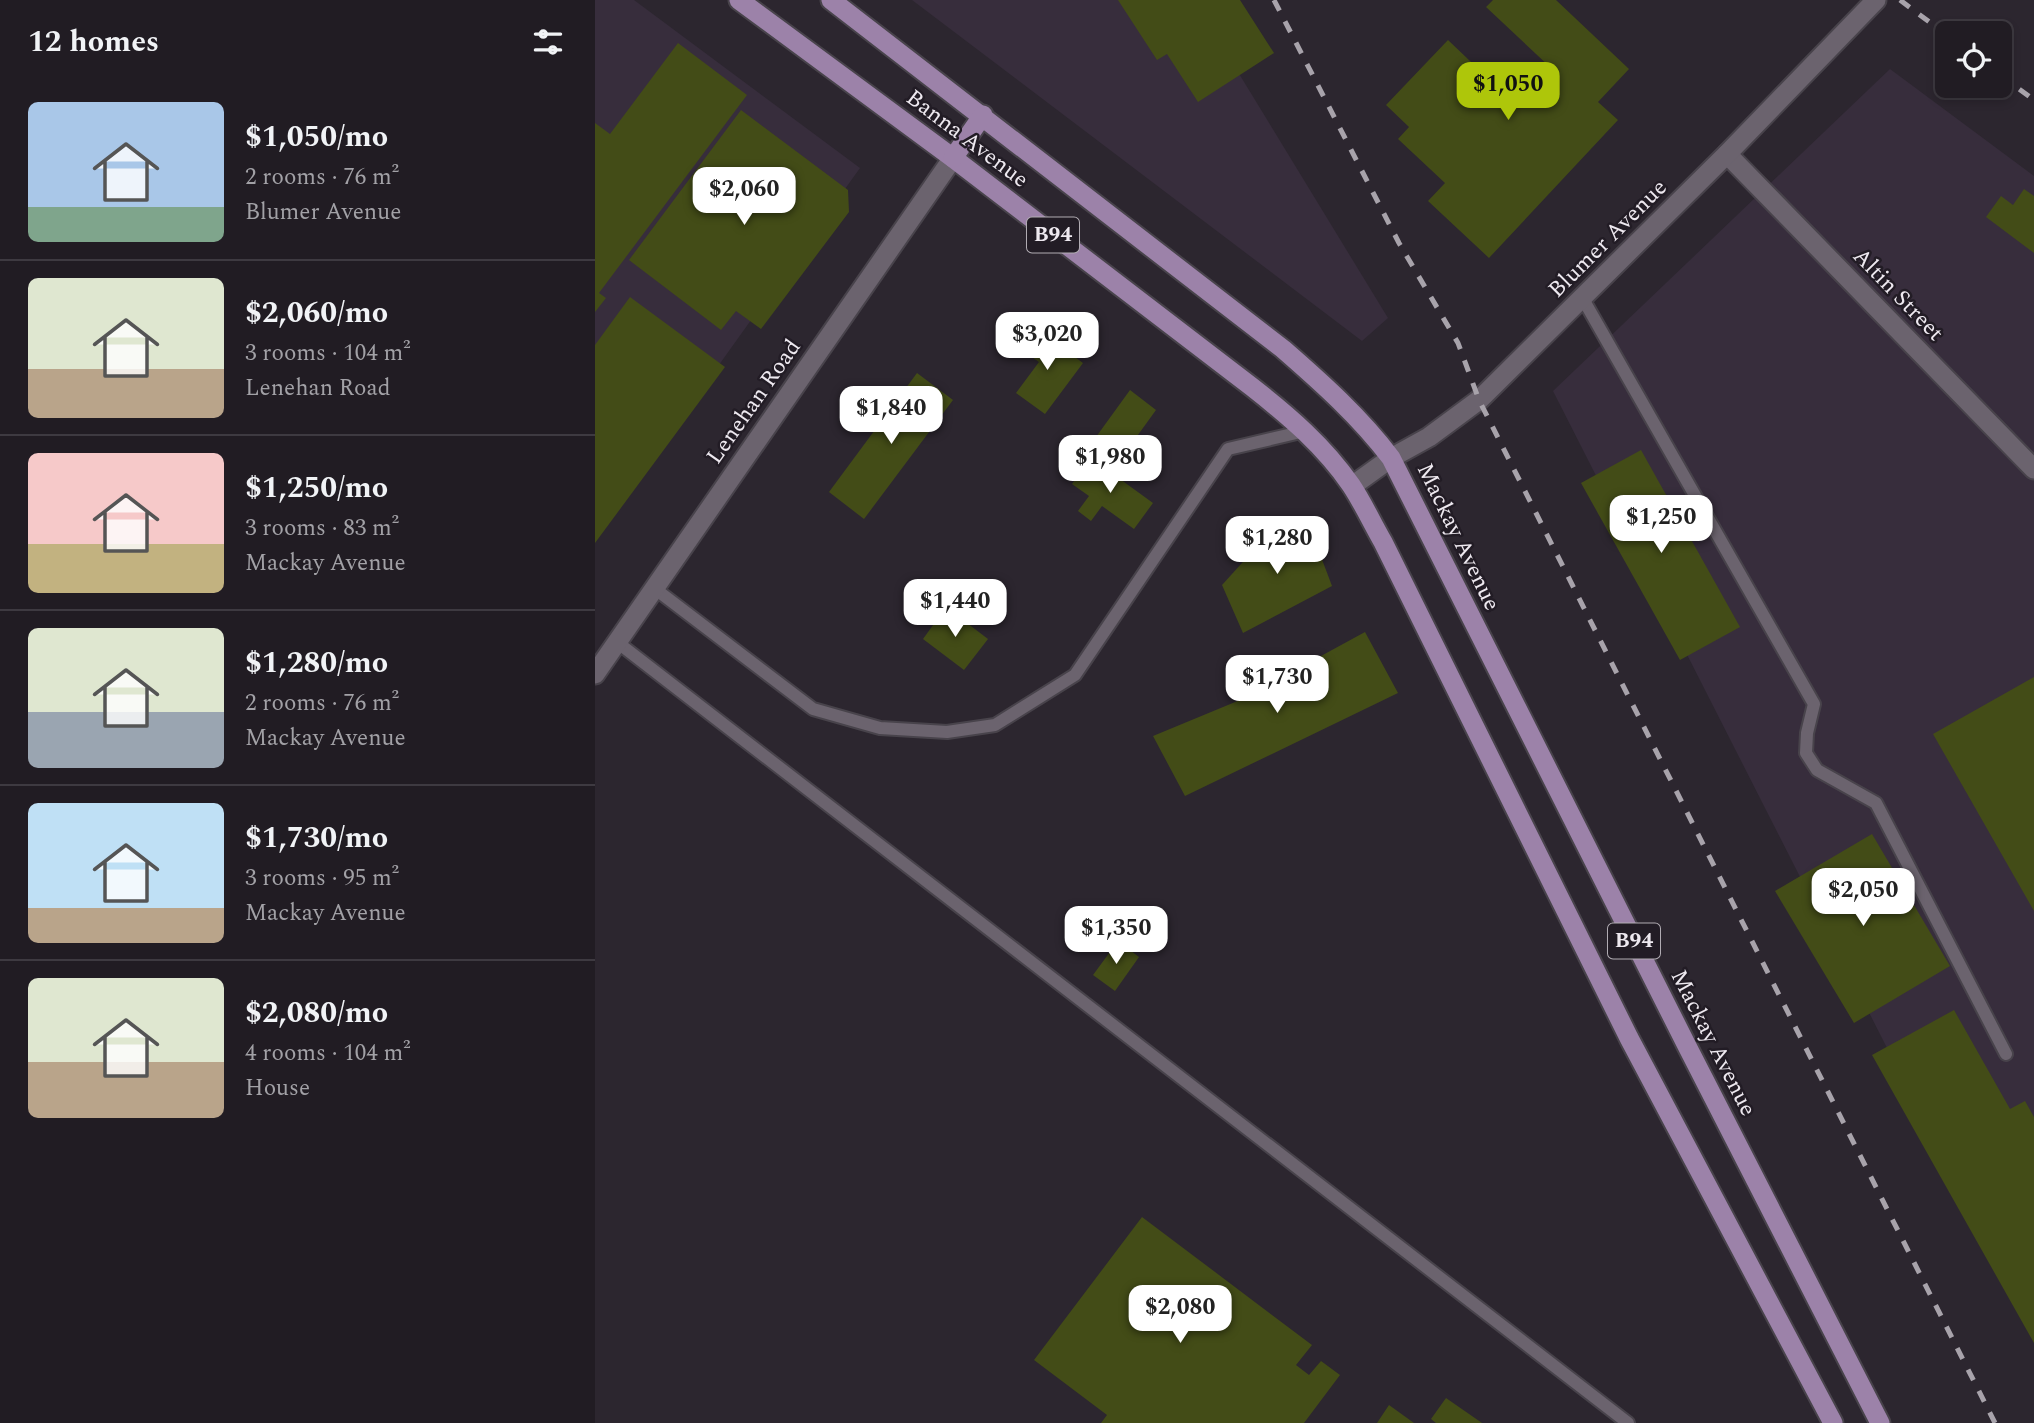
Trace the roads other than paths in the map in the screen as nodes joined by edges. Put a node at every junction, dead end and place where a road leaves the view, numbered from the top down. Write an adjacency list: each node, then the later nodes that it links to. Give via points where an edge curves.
1 (739, 0): 6 (main road, Banna Avenue / B94)
2 (831, 0): 4 (main road, Banna Avenue / B94)
3 (1876, 0): 5 (street, Blumer Avenue)
4 (983, 115): 6 (main road); 9 (main road, Banna Avenue / B94, via 1283,349 1339,398)
5 (1727, 154): 7 (street, Blumer Avenue); 10 (street, Altin Street)
6 (953, 158): 8 (main road, Banna Avenue / B94); 12 (street, Lenehan Road)
7 (1583, 299): 9 (street, Blumer Avenue, via 1479,400); 15 (lane, via 1814,704 1806,753 1817,770 1876,803)
8 (1305, 431): 11 (main road, Banna Avenue / B94); 12 (lane, via 1228,449 1075,675 995,725 947,732 880,728 813,709)
9 (1391, 458): 11 (street, Blumer Avenue); 18 (main road, Mackay Avenue / B94)
10 (2034, 469)
11 (1352, 486): 17 (main road, B94, via 1629,1038)
12 (654, 588): 13 (street, Lenehan Road)
13 (617, 642): 14 (street, Lenehan Road); 16 (lane)
14 (595, 674)
15 (2006, 1055)
16 (1628, 1423)
17 (1833, 1423)
18 (1880, 1423)

